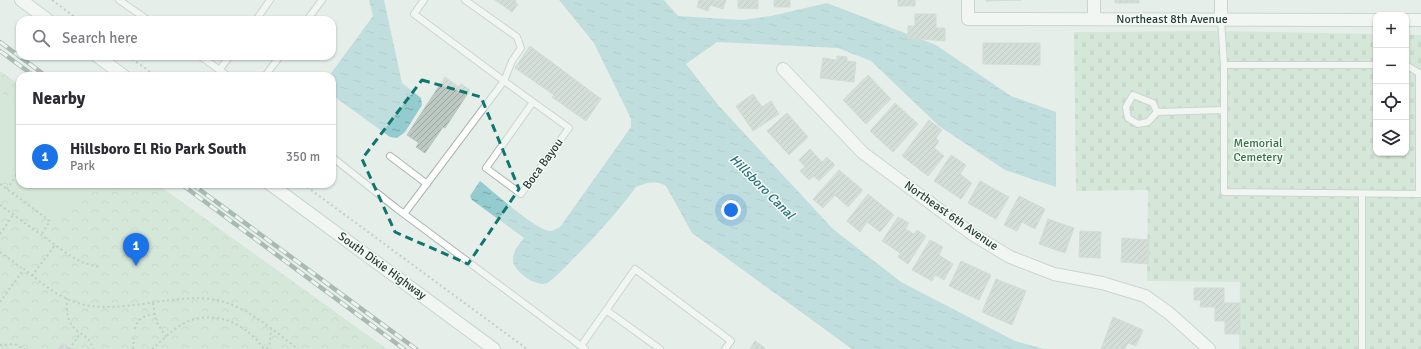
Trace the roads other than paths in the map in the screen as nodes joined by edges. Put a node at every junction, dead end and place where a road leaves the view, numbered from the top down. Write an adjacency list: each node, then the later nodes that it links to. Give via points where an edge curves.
1 (21, 0): 10 (street)
2 (119, 0): 11 (lane)
3 (270, 0): 12 (lane)
4 (322, 0): 13 (lane)
5 (424, 0): 31 (lane, Boca Bayou, via 414,14)
6 (465, 0): 31 (lane, via 517,37 520,48)
7 (968, 0): 14 (street, Northeast 8th Avenue, via 968,19)
8 (1094, 0): 14 (street)
9 (1221, 0): 15 (street)
10 (43, 16)
11 (142, 16)
12 (259, 16)
13 (310, 16)
14 (1094, 18): 15 (street, Northeast 8th Avenue)
15 (1221, 19): 16 (street, Northeast 8th Avenue); 23 (lane)
16 (1373, 20)
17 (1409, 20): 18 (street)
18 (1421, 20)
19 (102, 60): 28 (street)
20 (206, 60): 27 (lane)
21 (227, 60): 27 (lane)
22 (277, 60): 30 (lane)
23 (1224, 65): 24 (lane); 33 (lane)
24 (1373, 65)
25 (783, 68): 46 (street, Northeast 6th Avenue, via 864,153 972,234 1010,256 1054,274 1102,283 1145,296 1170,313)
26 (1409, 68): 39 (lane, via 1419,73 1419,194)
27 (220, 69): 29 (lane)
28 (119, 72)
29 (223, 72)
30 (268, 72)
31 (504, 81): 32 (lane, Boca Bayou); 37 (lane)
32 (533, 102): 32 (lane, Boca Bayou, via 569,128 521,194 486,168)
33 (1224, 110): 34 (lane); 39 (lane, via 1224,192)
34 (1158, 112): 34 (lane, via 1148,122 1138,124 1128,118 1126,107 1133,95 1153,103)
35 (390, 156): 37 (lane)
36 (336, 161): 40 (lane)
37 (427, 184): 40 (lane)
38 (275, 188): 43 (street, South Dixie Highway)
39 (1362, 195): 47 (lane)
40 (404, 214): 42 (lane)
41 (606, 310): 42 (lane); 44 (lane); 45 (lane, via 635,268 731,341)
42 (583, 348)
43 (494, 349)
44 (660, 349)
45 (725, 349)
46 (1209, 349)
47 (1362, 349)

